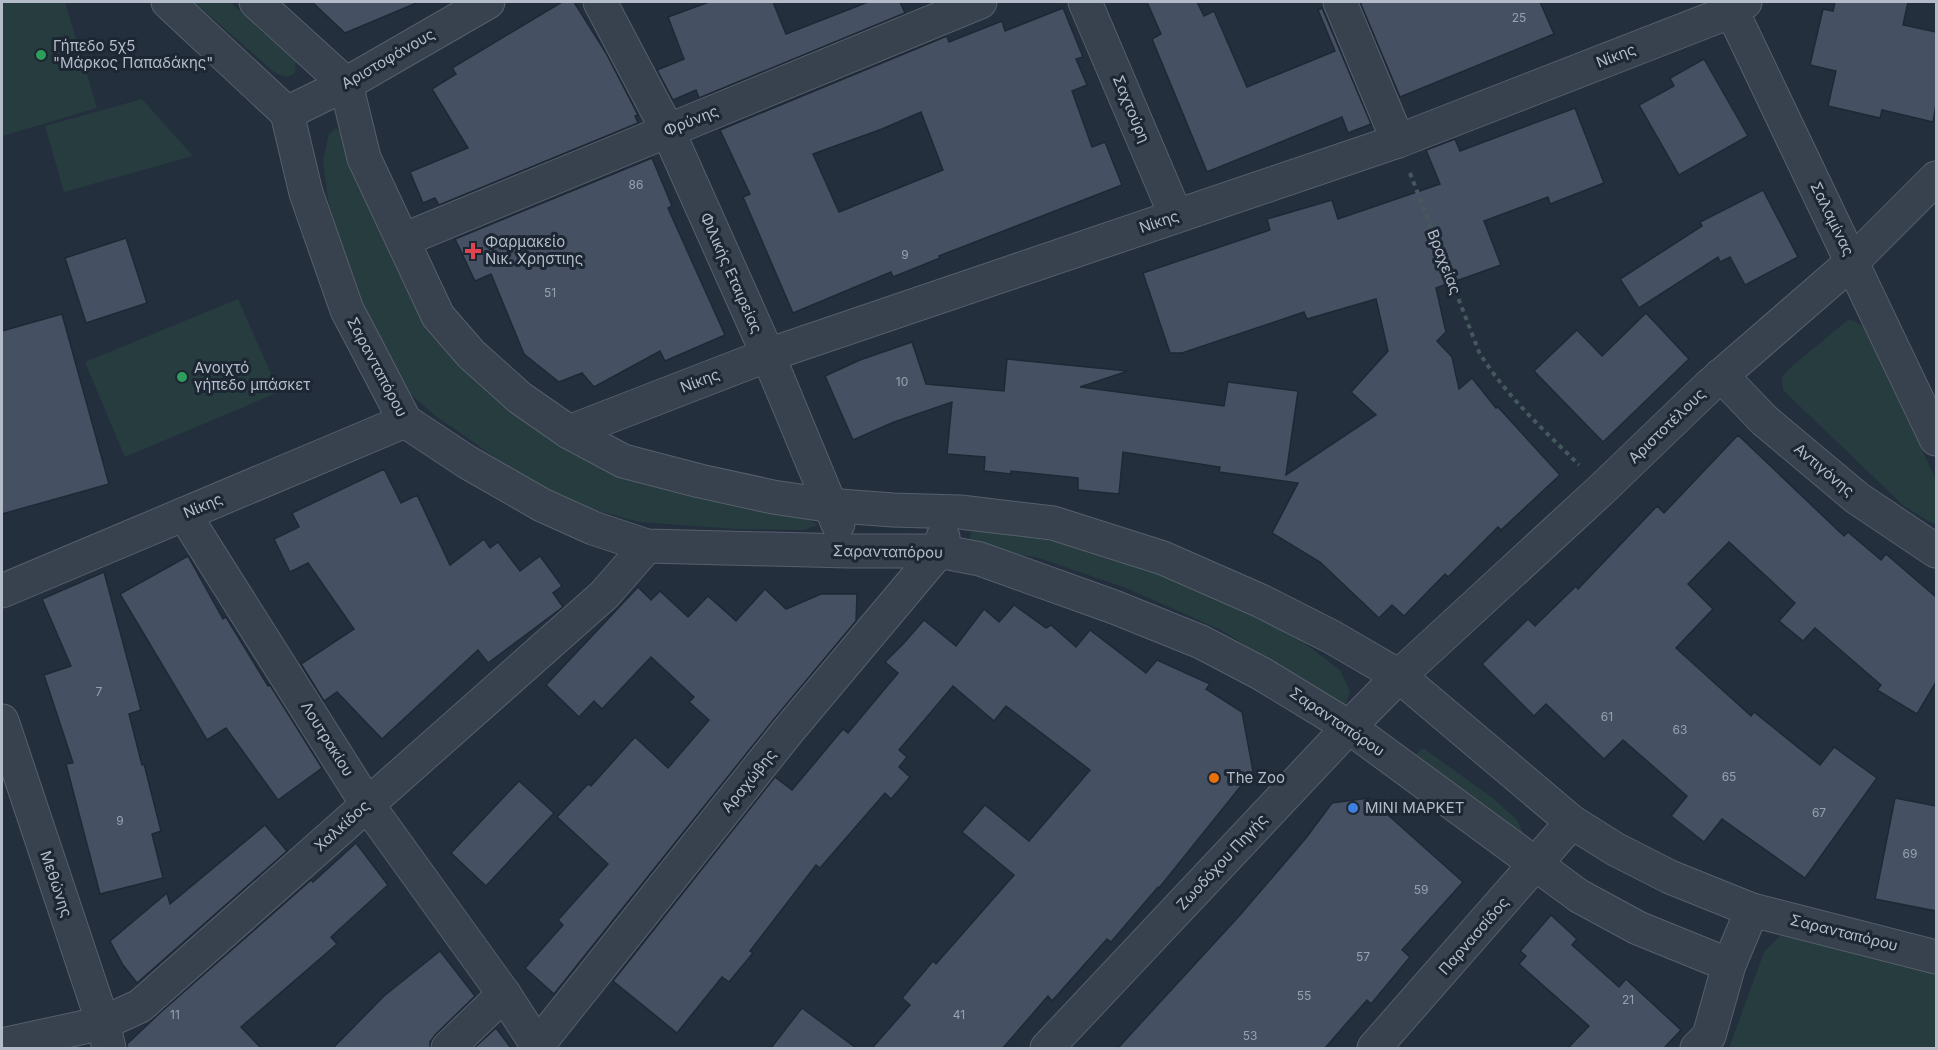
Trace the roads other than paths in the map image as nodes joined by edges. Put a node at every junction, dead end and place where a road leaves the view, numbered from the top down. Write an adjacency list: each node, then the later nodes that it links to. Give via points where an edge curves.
1 (168, 2): 10 (street)
2 (256, 2): 9 (street)
3 (488, 2): 9 (street, Αριστοφάνους)
4 (600, 2): 11 (street, Φιλικής Εταιρείας)
5 (980, 2): 11 (street, Φρύνης)
6 (1085, 2): 14 (street, Σαχτούρη)
7 (1340, 2): 12 (street)
8 (1734, 5): 12 (street, Νίκης); 16 (street, Σαλαμίνας)
9 (346, 84): 10 (street, Αριστοφάνους); 15 (street, Σαρανταπόρου, via 364,158)
10 (287, 113): 19 (street, Σαρανταπόρου, via 306,193 347,310)
11 (668, 130): 15 (street, Φρύνης); 17 (street, Φιλικής Εταιρείας)
12 (1398, 141): 14 (street, Νίκης)
13 (1936, 178): 16 (street, Αριστοτέλους)
14 (1176, 216): 17 (street, Νίκης)
15 (403, 240): 20 (street, Σαρανταπόρου, via 438,316 471,354 520,398)
16 (1852, 262): 18 (street, Αριστοτέλους); 21 (street, Σαλαμίνας)
17 (768, 355): 20 (street, Νίκης); 22 (street, Φιλικής Εταιρείας)
18 (1721, 375): 28 (street, Αντιγόνης, via 1764,420 1857,498); 30 (street, Αριστοτέλους)
19 (405, 421): 24 (street, Νίκης); 25 (street, Σαρανταπόρου, via 542,506)
20 (569, 432): 22 (street, Σαρανταπόρου, via 623,460 752,493)
21 (1936, 439)
22 (832, 505): 23 (street, Σαρανταπόρου); 26 (street, Φιλικής Εταιρείας)
23 (951, 512): 27 (street, Αραχώβης); 30 (street, Σαρανταπόρου, via 1053,523 1163,558 1260,601)
24 (184, 514): 29 (street, Νίκης); 33 (street, Λουτρακίου)
25 (647, 546): 26 (street, Σαρανταπόρου); 33 (street, Χαλκίδος, via 604,595)
26 (848, 551): 27 (street, Σαρανταπόρου)
27 (939, 551): 32 (street, Σαρανταπόρου, via 980,559 1201,642); 42 (street, Αραχώβης, via 788,731)
28 (1936, 551)
29 (2, 591)
30 (1400, 676): 32 (street, Ζωοδόχου Πηγής); 34 (street, Σαρανταπόρου)
31 (2, 721): 40 (street, Μεθώνης)
32 (1349, 727): 35 (street, Σαρανταπόρου); 44 (street, Ζωοδόχου Πηγής)
33 (368, 804): 39 (street, Λουτρακίου); 40 (street, Χαλκίδος)
34 (1572, 822): 35 (street, Παρνασσίδος); 36 (street, Σαρανταπόρου, via 1670,877)
35 (1536, 865): 38 (street, Σαρανταπόρου, via 1579,896 1638,928); 45 (street, Παρνασσίδος)
36 (1752, 910): 37 (street, Σαρανταπόρου); 38 (street)
37 (1936, 957)
38 (1729, 965): 46 (street, via 1709,1036)
39 (504, 994): 42 (street, Λουτρακίου); 43 (street)
40 (106, 1036): 41 (street, Χαλκίδος)
41 (2, 1045)
42 (538, 1047)
43 (448, 1048)
44 (1047, 1048)
45 (1374, 1048)
46 (1697, 1048)

